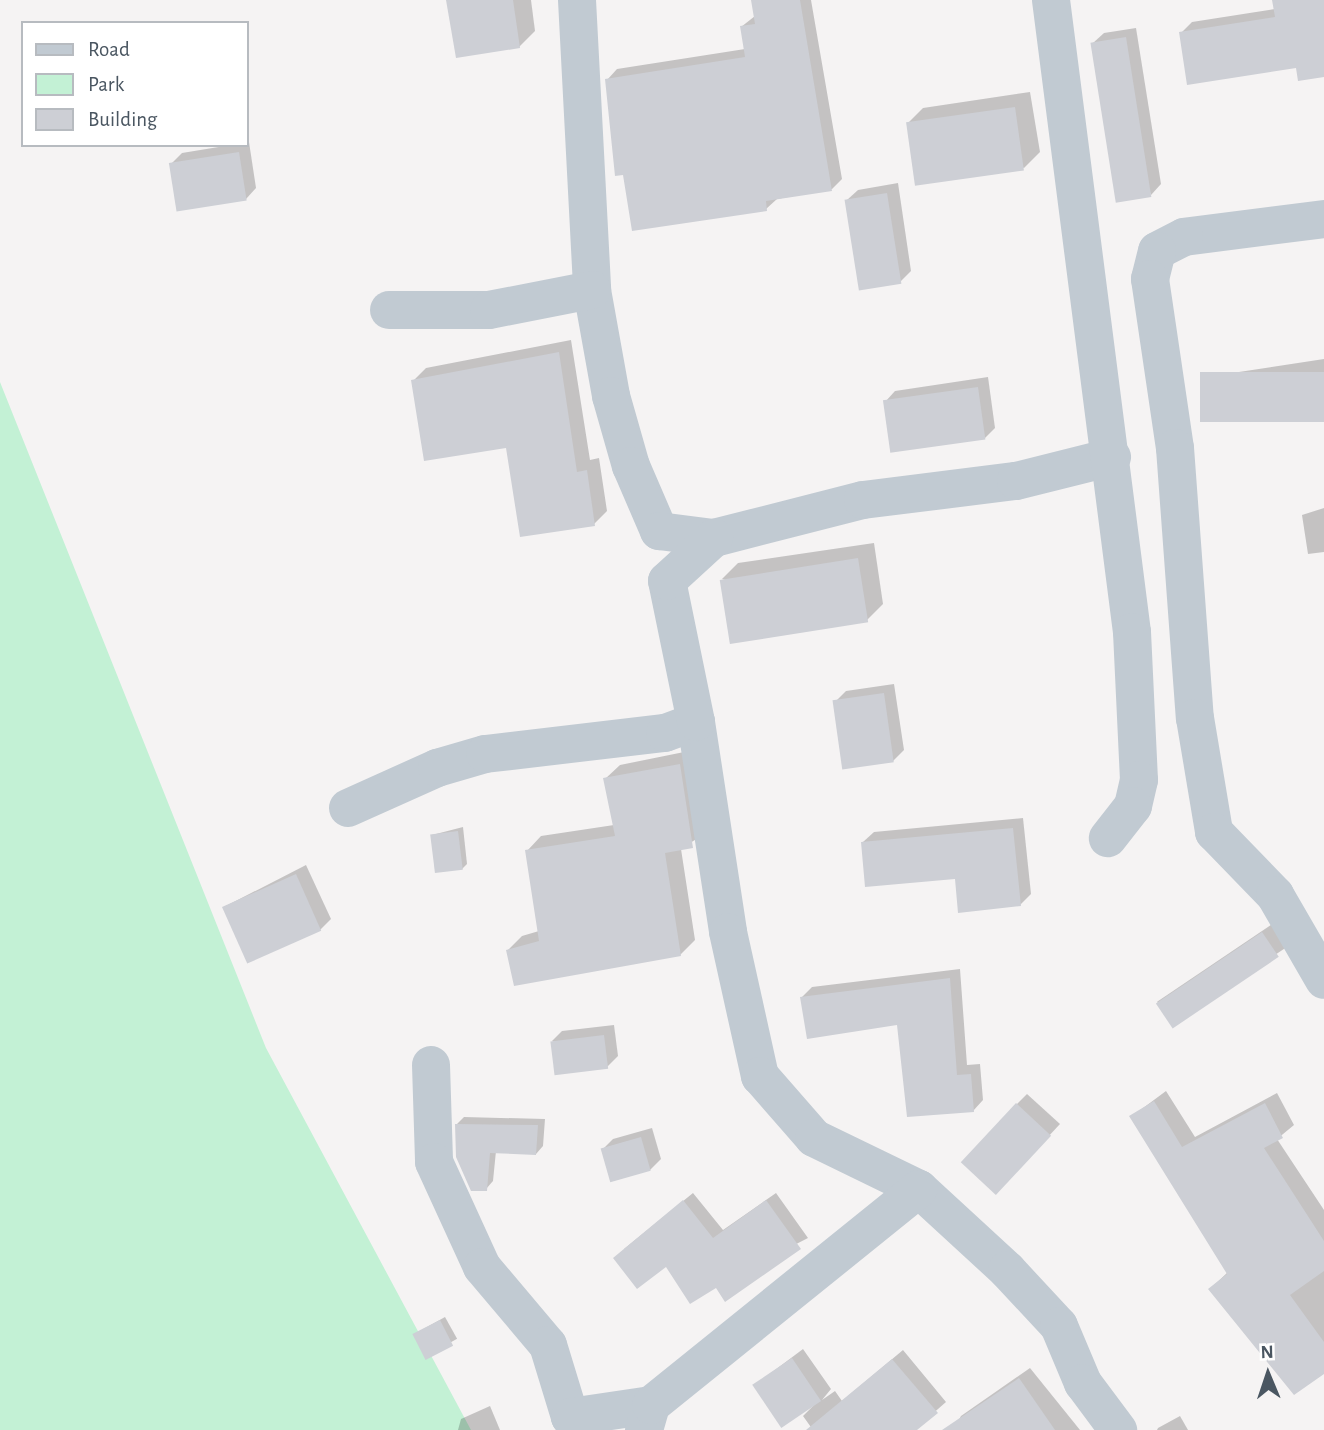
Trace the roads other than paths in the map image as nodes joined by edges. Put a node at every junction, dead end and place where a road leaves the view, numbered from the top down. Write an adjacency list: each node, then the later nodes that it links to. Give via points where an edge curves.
1 (577, 0): 4 (street)
2 (1051, 0): 6 (street)
3 (1324, 219): 13 (street, via 1184,237 1157,251 1150,279 1175,449 1195,718 1214,832 1275,895)
4 (592, 290): 5 (street, via 489,310); 7 (street, via 618,419)
5 (389, 310)
6 (1112, 457): 8 (street, via 1016,481 863,500); 12 (street, via 1112,503 1132,632 1139,780 1133,806)
7 (659, 531): 8 (street); 9 (street)
8 (715, 538): 9 (street)
9 (667, 580): 10 (street)
10 (695, 722): 11 (street, via 665,733 485,754 437,768); 15 (street, via 728,932 760,1076 814,1138)
11 (348, 808)
12 (1108, 838)
13 (1324, 979)
14 (431, 1065): 17 (street, via 434,1163 482,1267 548,1345)
15 (919, 1189): 16 (street); 18 (street, via 1059,1326 1083,1382)
16 (648, 1417): 17 (street)
17 (576, 1423)
18 (1118, 1430)

